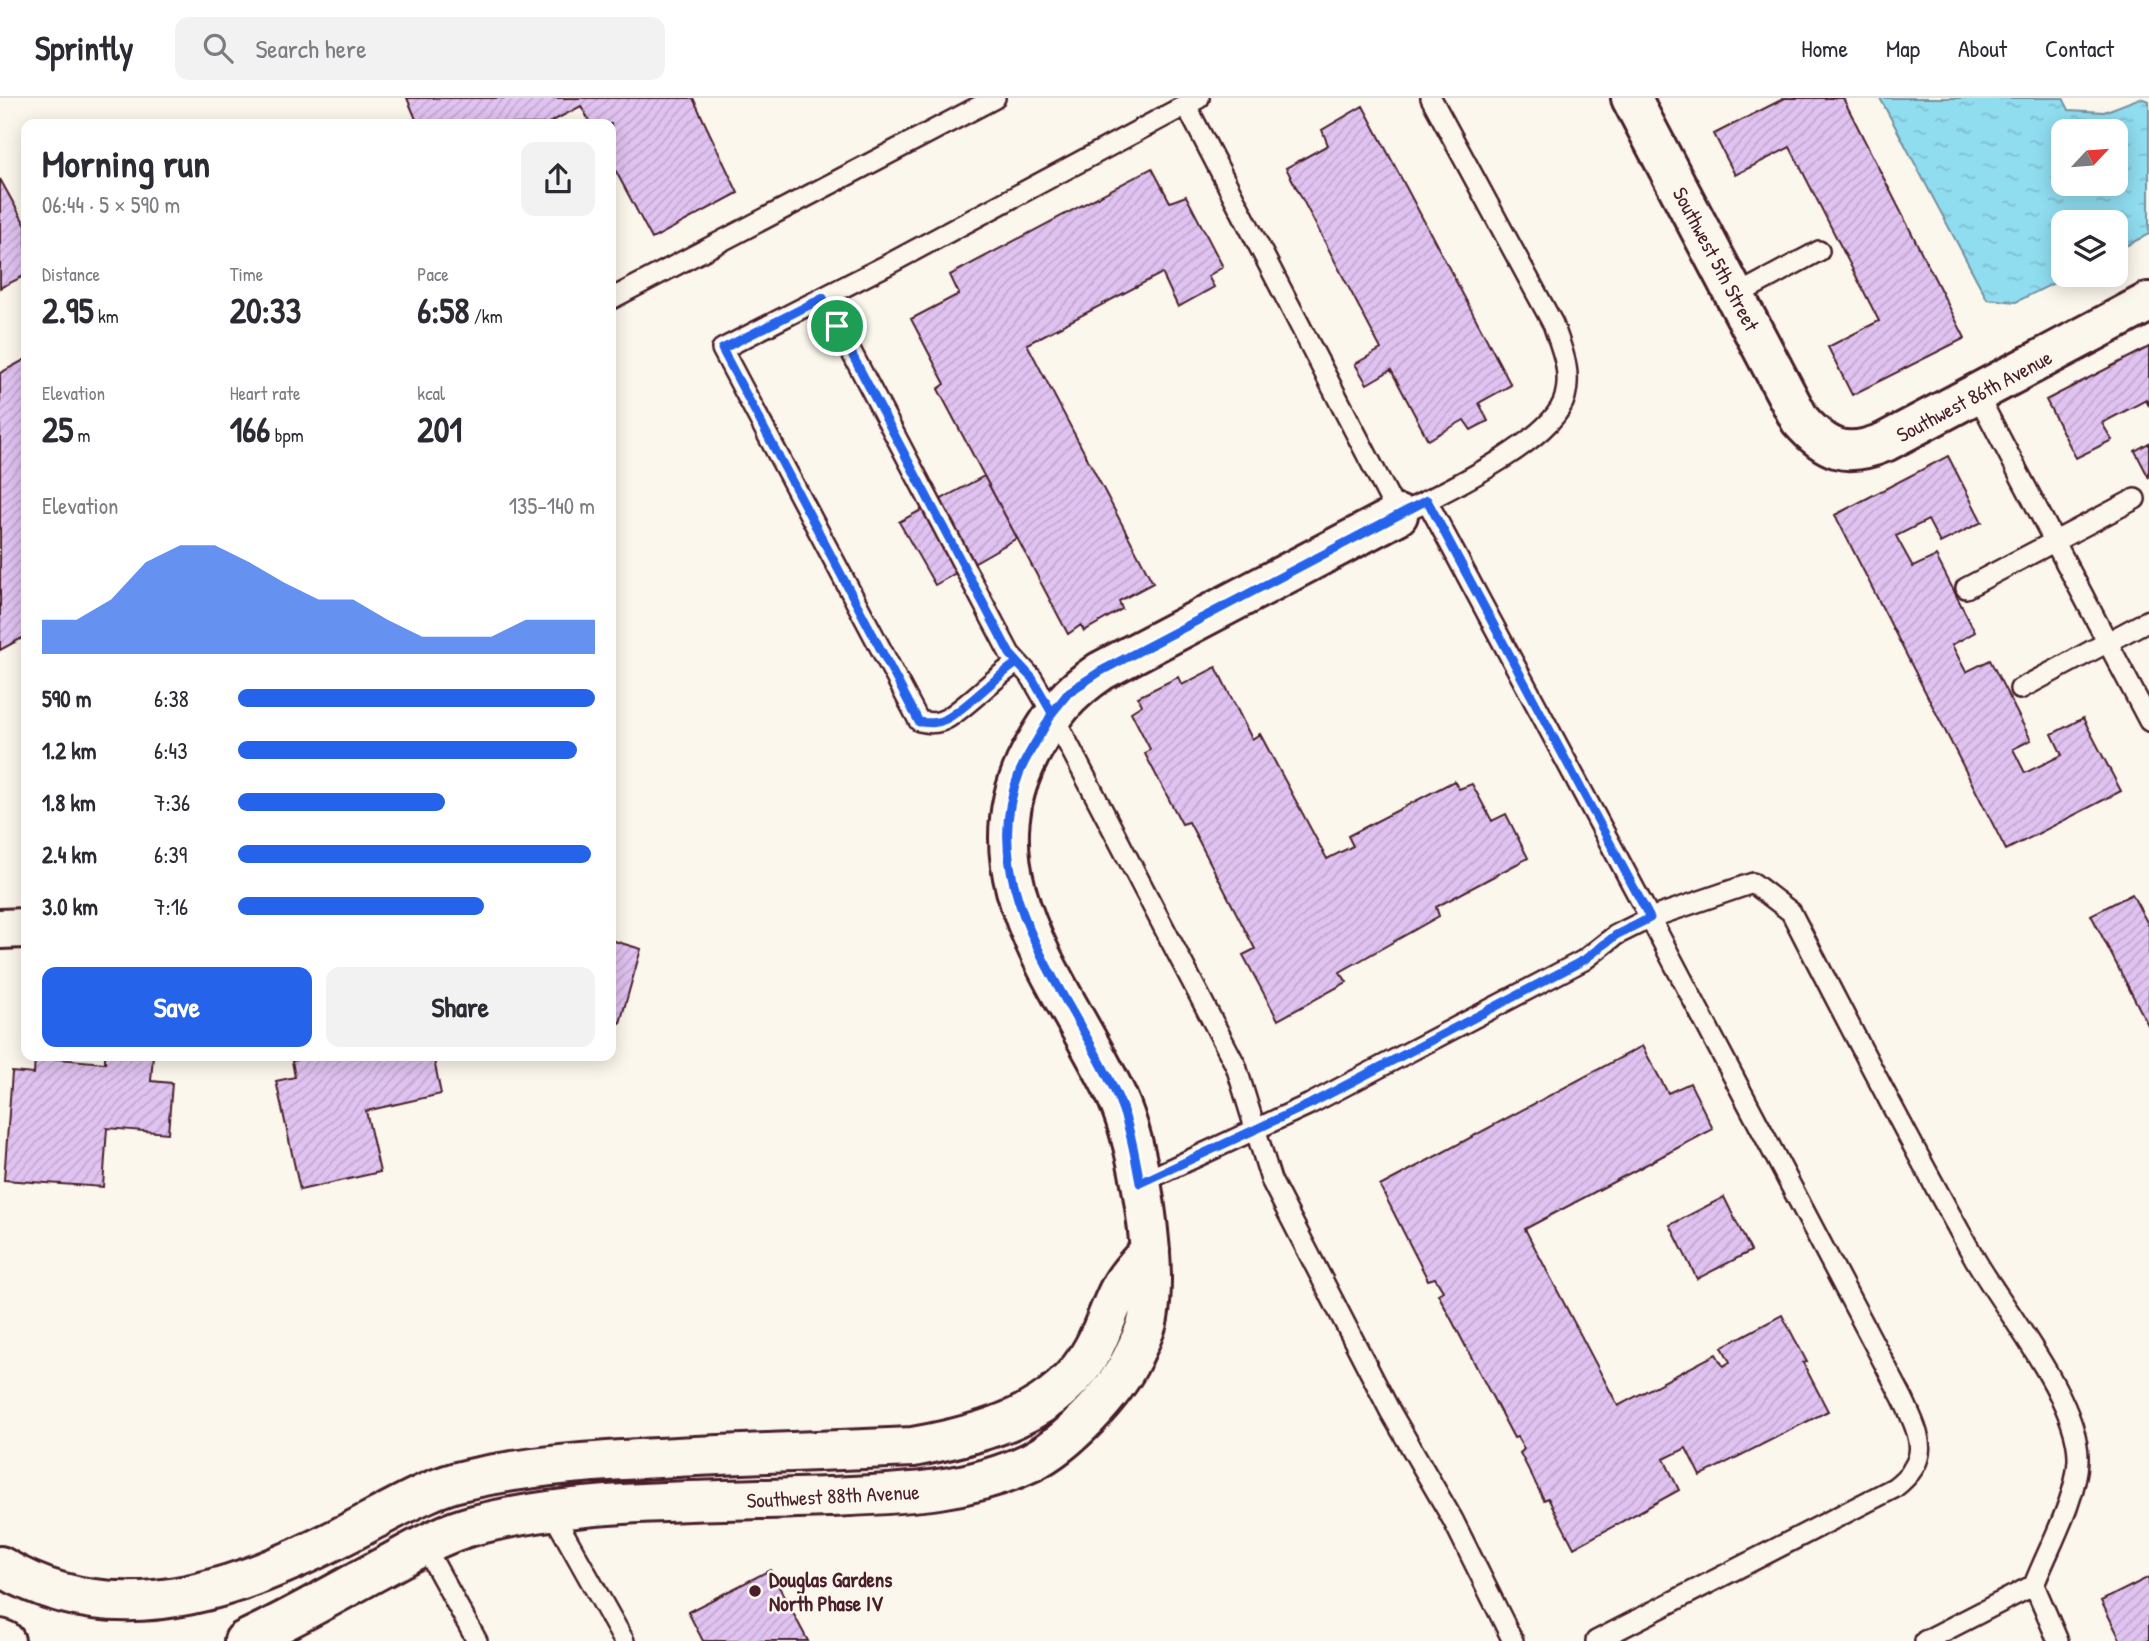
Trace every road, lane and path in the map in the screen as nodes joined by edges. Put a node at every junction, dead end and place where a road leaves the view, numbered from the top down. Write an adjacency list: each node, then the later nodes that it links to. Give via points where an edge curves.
1 (995, 98): 6 (lane)
2 (1432, 98): 13 (lane, via 1553,324 1567,363 1565,398 1548,424 1523,446)
3 (1631, 98): 7 (street, Southwest 5th Street)
4 (1192, 101): 8 (lane); 13 (lane)
5 (1819, 251): 7 (lane)
6 (616, 296)
7 (1735, 296): 11 (street, Southwest 5th Street)
8 (823, 298): 18 (lane); 18 (lane, via 722,349 905,699 919,722 932,724 947,718)
9 (2149, 302): 10 (street, Southwest 86th Avenue)
10 (1977, 394): 11 (street, Southwest 86th Avenue, via 1866,450 1841,450 1819,442); 14 (lane)
11 (1800, 420)
12 (2135, 499): 14 (lane)
13 (1412, 508): 20 (street, Southwest 88th Avenue, via 1101,671 1069,692); 22 (lane)
14 (2055, 543): 15 (lane); 17 (lane)
15 (1966, 588)
16 (2149, 620): 17 (lane)
17 (2108, 642): 19 (lane); 21 (lane)
18 (1017, 663): 20 (lane, via 1032,678)
19 (2020, 689)
20 (1052, 713): 25 (lane, via 1236,1066); 26 (street, Southwest 88th Avenue, via 1019,774 1008,849 1012,882 1037,947 1119,1101)
21 (2149, 721)
22 (1650, 918): 25 (lane, via 1616,935 1584,960); 34 (lane, via 1753,883 1791,912 1976,1261 2074,1426 2078,1460 2071,1492); 41 (lane, via 1903,1399 1918,1432 1920,1462 1894,1488)
23 (21, 928): 24 (street)
24 (0, 929)
25 (1257, 1129): 26 (lane); 40 (lane, via 1271,1181)
26 (1140, 1183): 27 (street, Southwest 88th Avenue)
27 (1150, 1250): 28 (street, via 1121,1286 1094,1348); 29 (street, Southwest 88th Avenue, via 1149,1320 1129,1364)
28 (1063, 1388): 29 (street); 30 (street, via 1011,1422 913,1447)
29 (1092, 1411): 31 (street, Southwest 88th Avenue, via 1032,1461 970,1483 918,1493)
30 (549, 1466): 31 (street); 33 (street, via 461,1480 416,1497 242,1590 161,1622 82,1611 54,1601)
31 (552, 1512): 32 (street, Southwest 88th Avenue, via 473,1525); 39 (lane)
32 (424, 1545): 37 (street, Southwest 88th Avenue); 38 (lane)
33 (0, 1566)
34 (2034, 1585): 42 (lane); 43 (lane)
35 (0, 1639): 36 (street)
36 (5, 1641)
37 (244, 1641)
38 (477, 1641)
39 (624, 1641)
40 (1513, 1641)
41 (1596, 1641)
42 (1925, 1641)
43 (2058, 1641)

